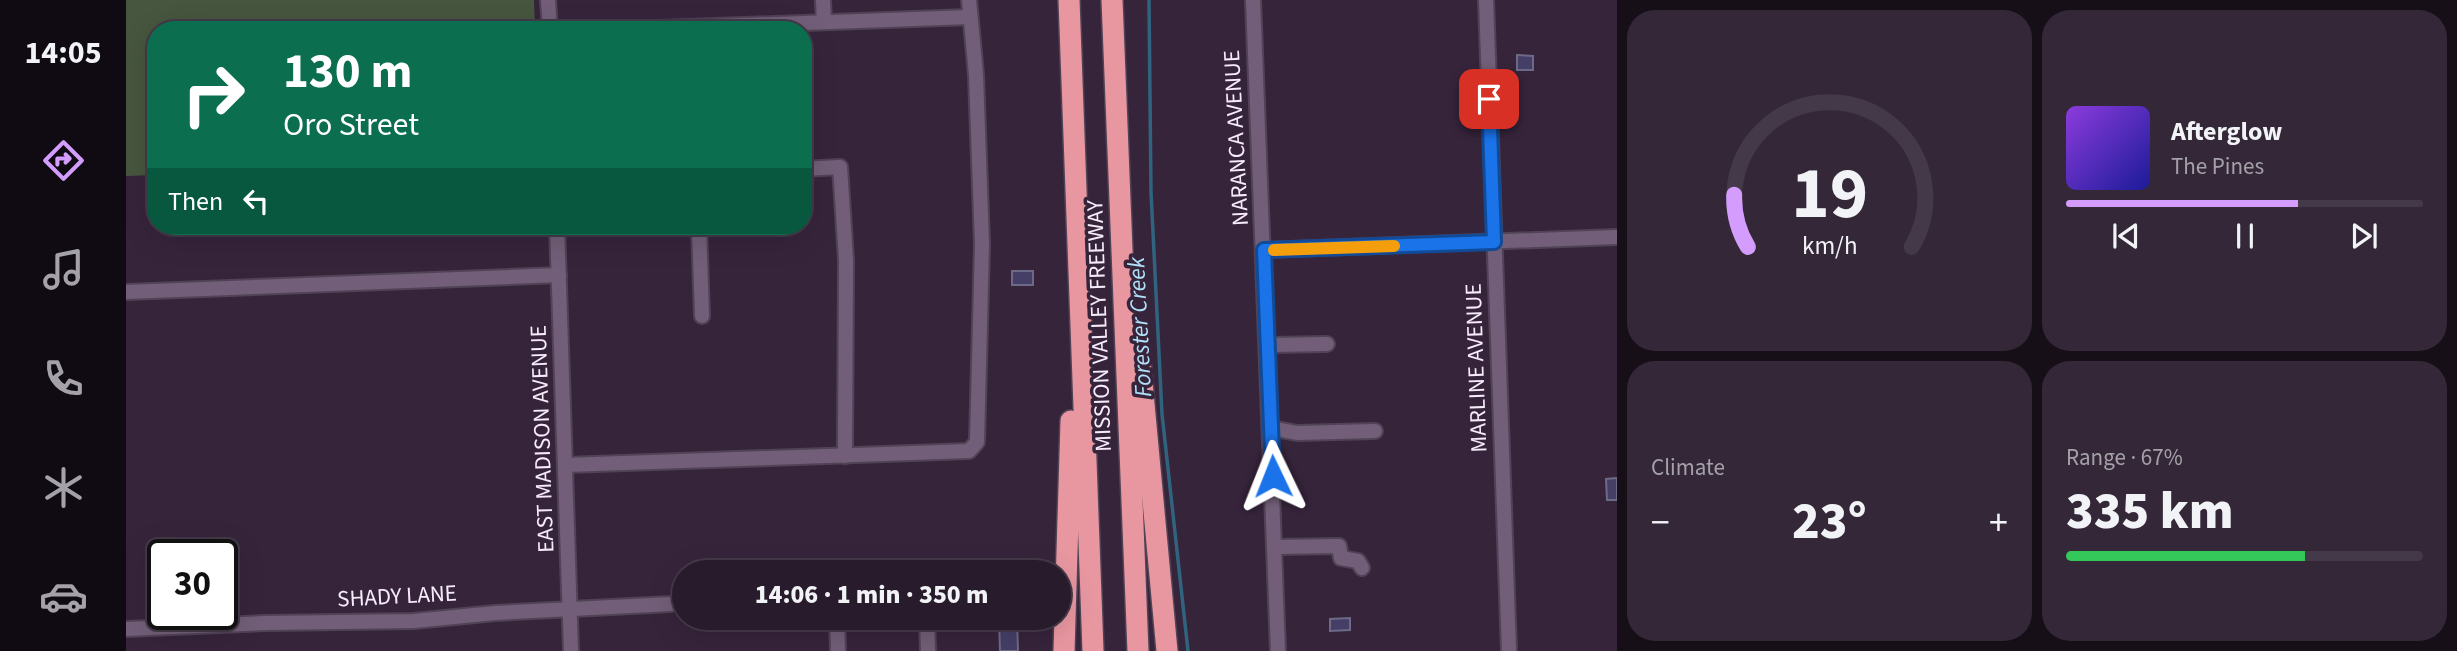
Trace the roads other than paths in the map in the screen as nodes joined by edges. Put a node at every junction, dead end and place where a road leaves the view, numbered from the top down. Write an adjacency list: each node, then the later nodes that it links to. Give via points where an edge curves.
1 (548, 0): 9 (street)
2 (823, 0): 11 (street)
3 (969, 0): 8 (street)
4 (1069, 0): 24 (highway, MISSION VALLEY FREEWAY)
5 (1112, 0): 13 (highway, MISSION VALLEY FREEWAY)
6 (1253, 0): 18 (street, NARANCA AVENUE)
7 (1486, 0): 17 (street, MARLINE AVENUE)
8 (970, 17): 11 (street); 27 (street, via 982,244 976,442 969,451)
9 (549, 21)
10 (812, 22): 11 (street)
11 (824, 22)
12 (812, 169): 27 (street, via 840,167 846,260)
13 (1121, 202): 41 (highway, MISSION VALLEY FREEWAY); 42 (highway, via 1142,362)
14 (557, 235): 19 (street, EAST MADISON AVENUE)
15 (699, 235): 21 (street)
16 (1617, 237): 17 (street)
17 (1494, 242): 18 (street); 44 (street, MARLINE AVENUE)
18 (1264, 250): 23 (street, NARANCA AVENUE)
19 (559, 275): 20 (street); 28 (street, EAST MADISON AVENUE)
20 (126, 292)
21 (702, 316)
22 (1327, 344): 23 (street)
23 (1268, 345): 25 (street, NARANCA AVENUE)
24 (1081, 354): 39 (highway, via 1072,394); 40 (highway, MISSION VALLEY FREEWAY)
25 (1271, 428): 26 (street, via 1297,433); 29 (street, NARANCA AVENUE)
26 (1376, 431)
27 (845, 456): 28 (street)
28 (566, 465): 32 (street, EAST MADISON AVENUE)
29 (1276, 547): 30 (street, via 1339,546 1341,558 1358,561); 43 (street, NARANCA AVENUE)
30 (1363, 568)
31 (671, 604): 32 (street, SHADY LANE)
32 (569, 608): 33 (street, SHADY LANE, via 414,621); 36 (street, EAST MADISON AVENUE)
33 (126, 628)
34 (837, 630): 37 (street)
35 (927, 630): 38 (street)
36 (571, 651)
37 (838, 651)
38 (928, 651)
39 (1064, 651)
40 (1093, 651)
41 (1138, 651)
42 (1167, 651)
43 (1278, 651)
44 (1509, 651)

